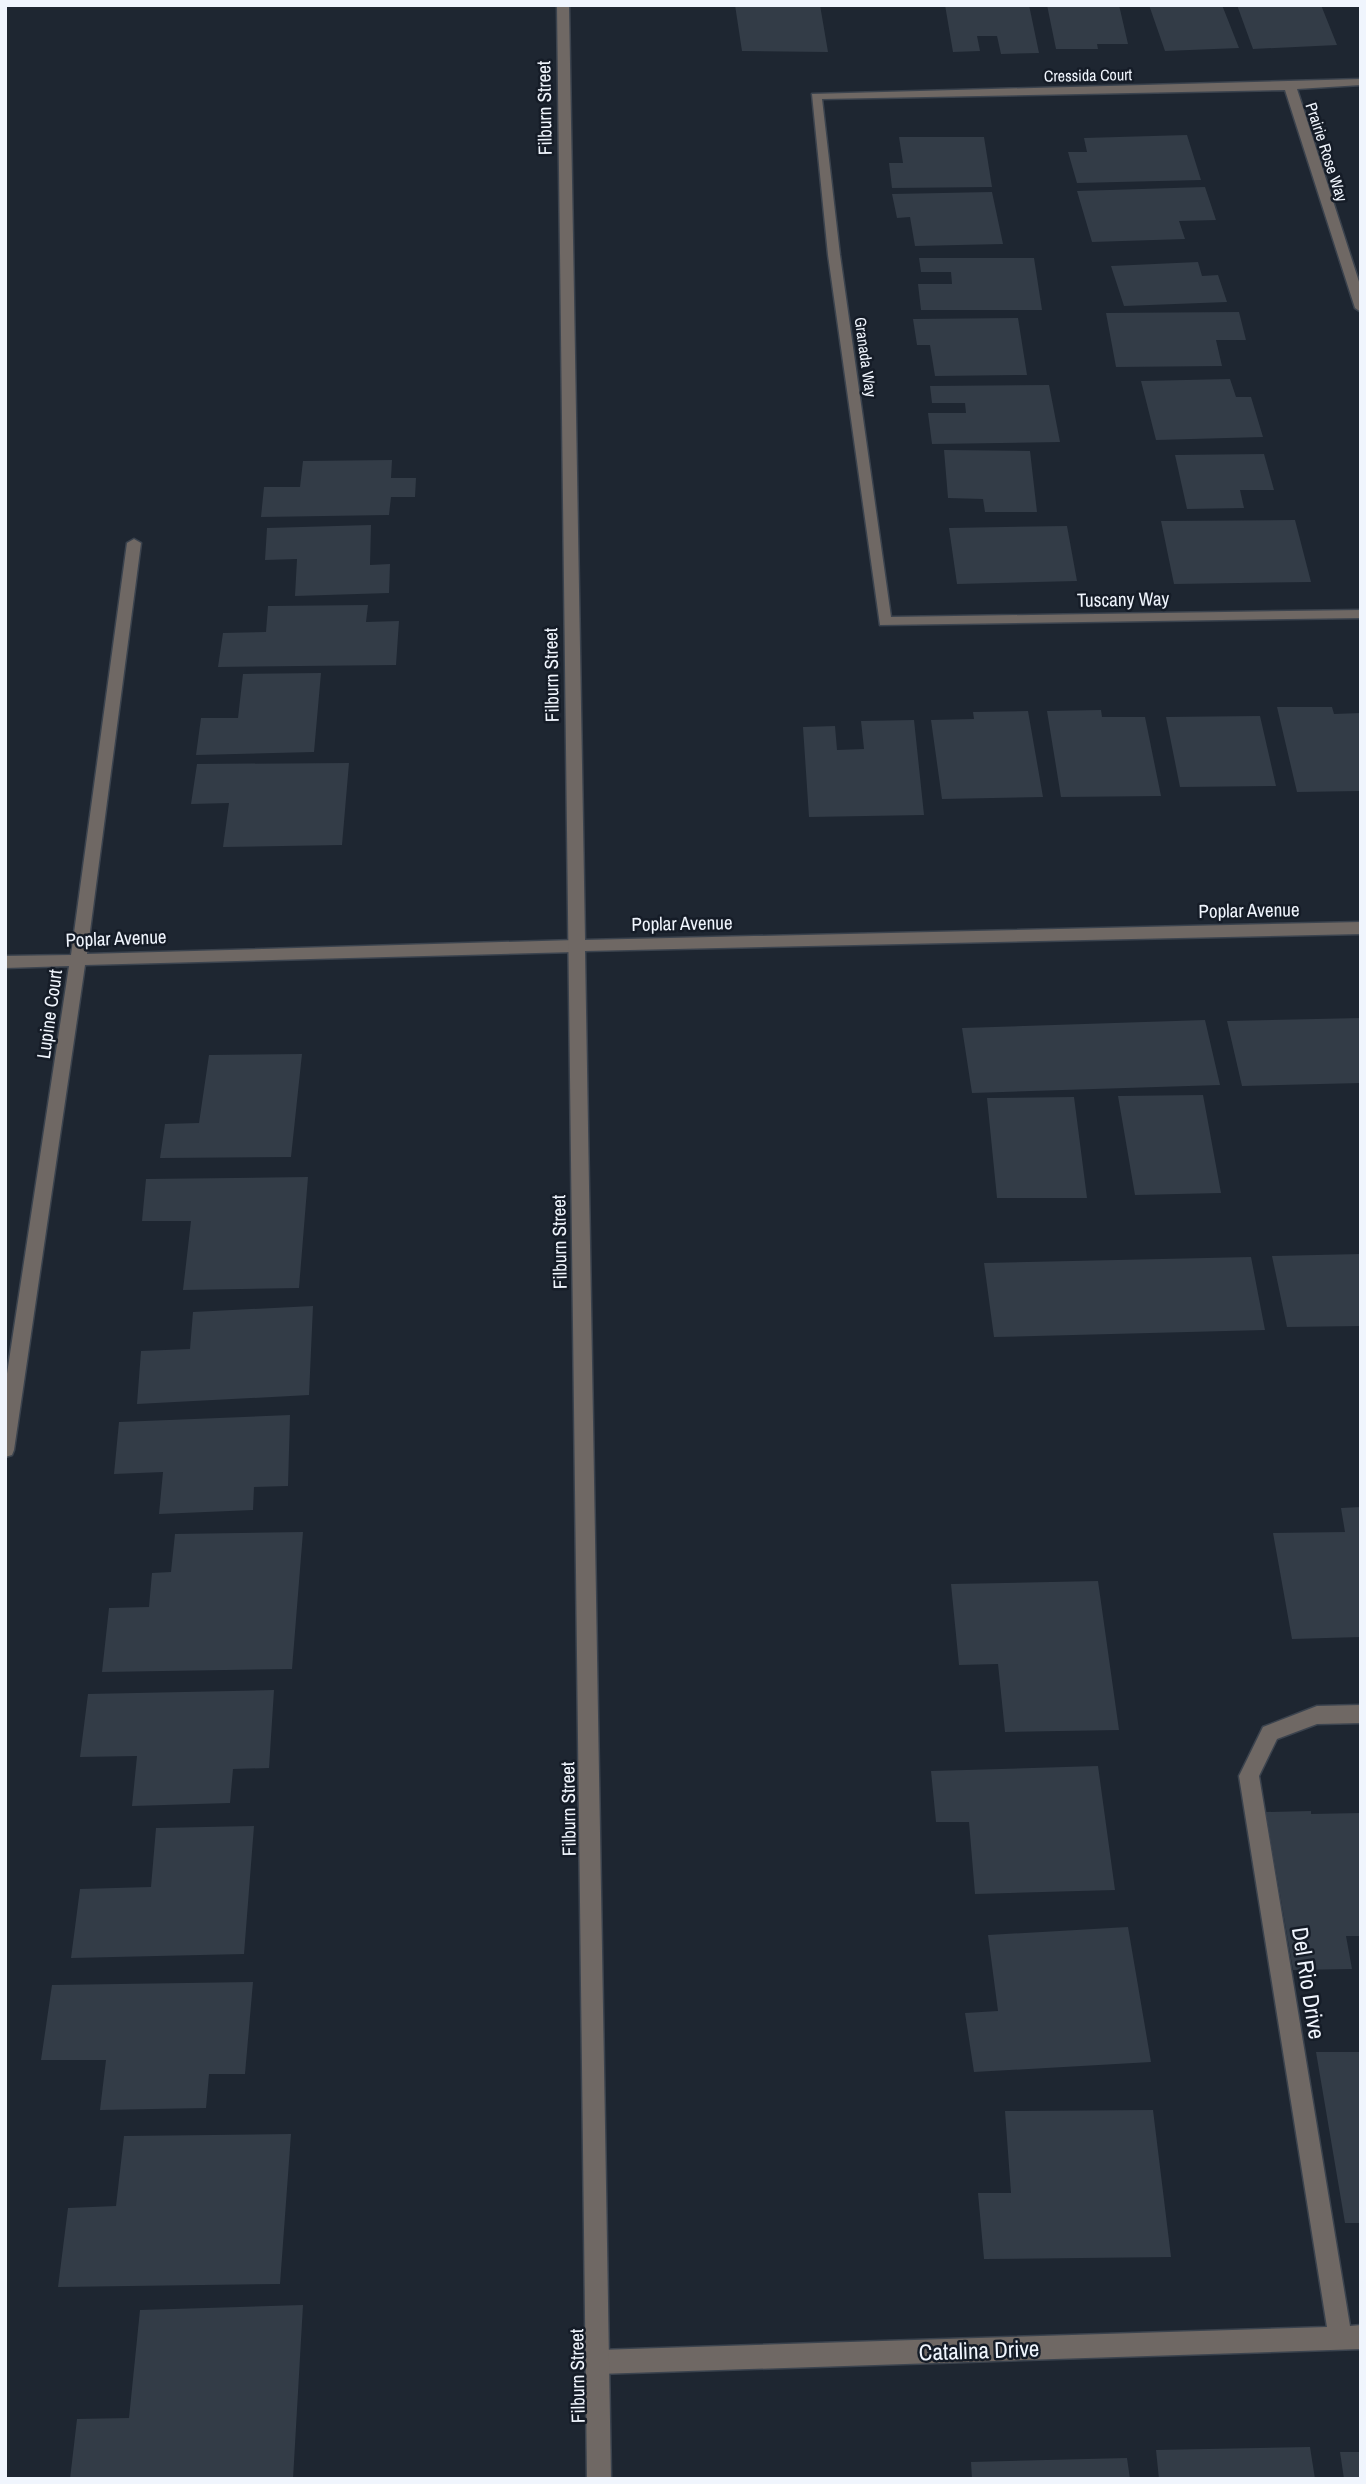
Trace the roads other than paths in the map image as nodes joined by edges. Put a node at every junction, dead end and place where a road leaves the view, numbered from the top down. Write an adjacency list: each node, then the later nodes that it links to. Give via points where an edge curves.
1 (564, 5): 10 (street, Filburn Street)
2 (1361, 82): 3 (street, Cressida Court)
3 (1290, 86): 4 (street, Cressida Court); 5 (street, Prairie Rose Way)
4 (816, 96): 8 (street, Granada Way)
5 (1361, 308)
6 (134, 543): 11 (street, Lupine Court)
7 (1361, 614): 8 (street, Tuscany Way)
8 (886, 622)
9 (1361, 928): 10 (street, Poplar Avenue)
10 (575, 946): 11 (street, Poplar Avenue); 16 (street, Filburn Street)
11 (78, 961): 12 (street, Poplar Avenue); 13 (street, Lupine Court)
12 (5, 962)
13 (5, 1450)
14 (1361, 1714): 15 (street, Del Rio Drive, via 1317,1715 1270,1733 1249,1776)
15 (1351, 2337): 16 (street, Catalina Drive)
16 (598, 2362): 17 (street, Filburn Street)
17 (599, 2479)

